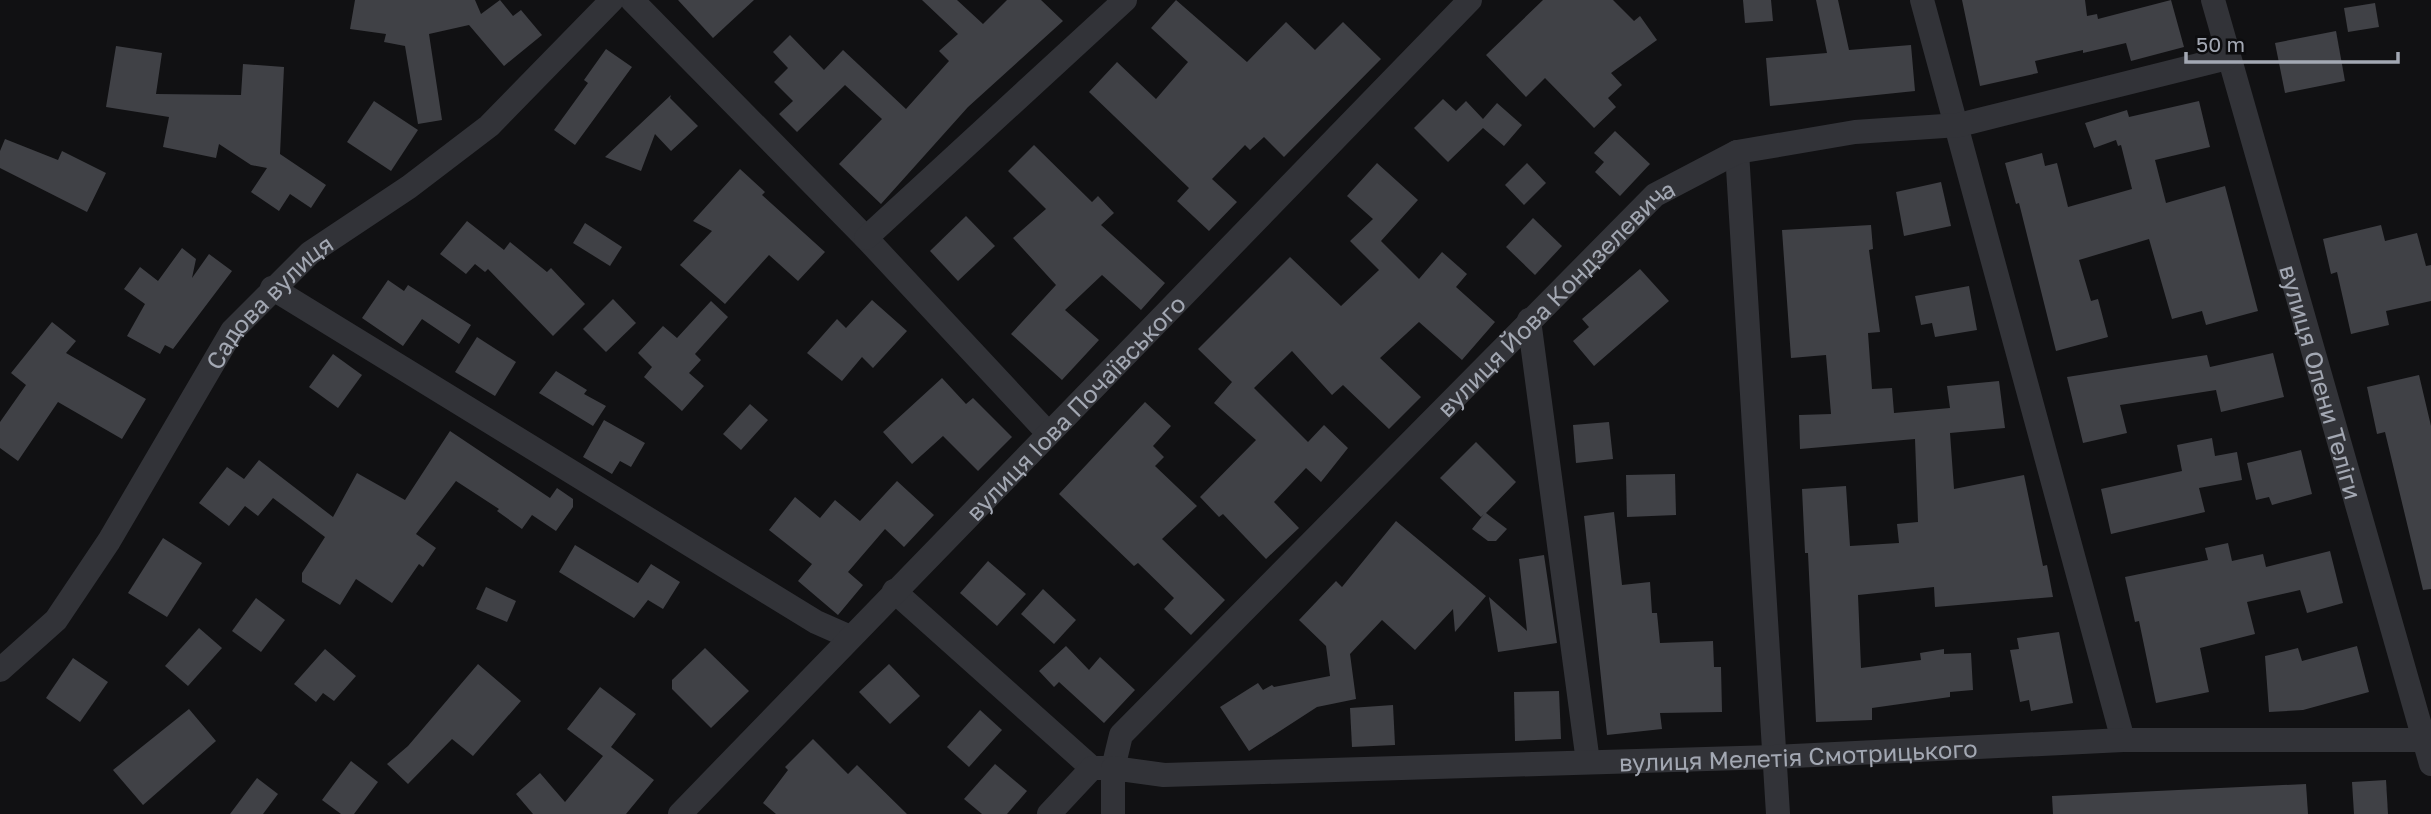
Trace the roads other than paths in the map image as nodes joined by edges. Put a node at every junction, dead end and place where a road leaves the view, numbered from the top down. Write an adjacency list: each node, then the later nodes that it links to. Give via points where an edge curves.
1 (612, 0): 11 (street, Садова вулиця, via 489,125 409,187 310,253)
2 (632, 0): 10 (street)
3 (1125, 0): 10 (street)
4 (1470, 0): 13 (street, вулиця Іова Почаївського)
5 (1922, 0): 8 (street)
6 (2213, 0): 7 (street, вулиця Олени Теліги)
7 (2227, 58): 8 (street, вулиця Йова Кондзелевича); 18 (street, вулиця Олени Теліги)
8 (1959, 125): 9 (street, вулиця Йова Кондзелевича, via 1855,132); 17 (street)
9 (1737, 152): 12 (street, вулиця Йова Кондзелевича, via 1655,195); 19 (street)
10 (866, 238): 13 (street)
11 (272, 288): 15 (street, via 816,622); 16 (street, Садова вулиця, via 232,331 110,541 56,620)
12 (1529, 320): 20 (street); 21 (street, вулиця Йова Кондзелевича, via 1121,735)
13 (1047, 432): 14 (street, вулиця Іова Почаївського)
14 (894, 591): 15 (street, вулиця Іова Почаївського); 21 (street)
15 (850, 637): 22 (street, вулиця Іова Почаївського)
16 (0, 670)
17 (2123, 740): 18 (street, вулиця Мелетія Смотрицького); 19 (street, вулиця Мелетія Смотрицького)
18 (2429, 748)
19 (1774, 757): 20 (street, вулиця Мелетія Смотрицького); 25 (street)
20 (1588, 762): 21 (street, вулиця Мелетія Смотрицького, via 1164,775)
21 (1103, 768): 23 (street, вулиця Йова Кондзелевича); 24 (street)
22 (680, 814)
23 (1049, 814)
24 (1113, 814)
25 (1778, 814)

